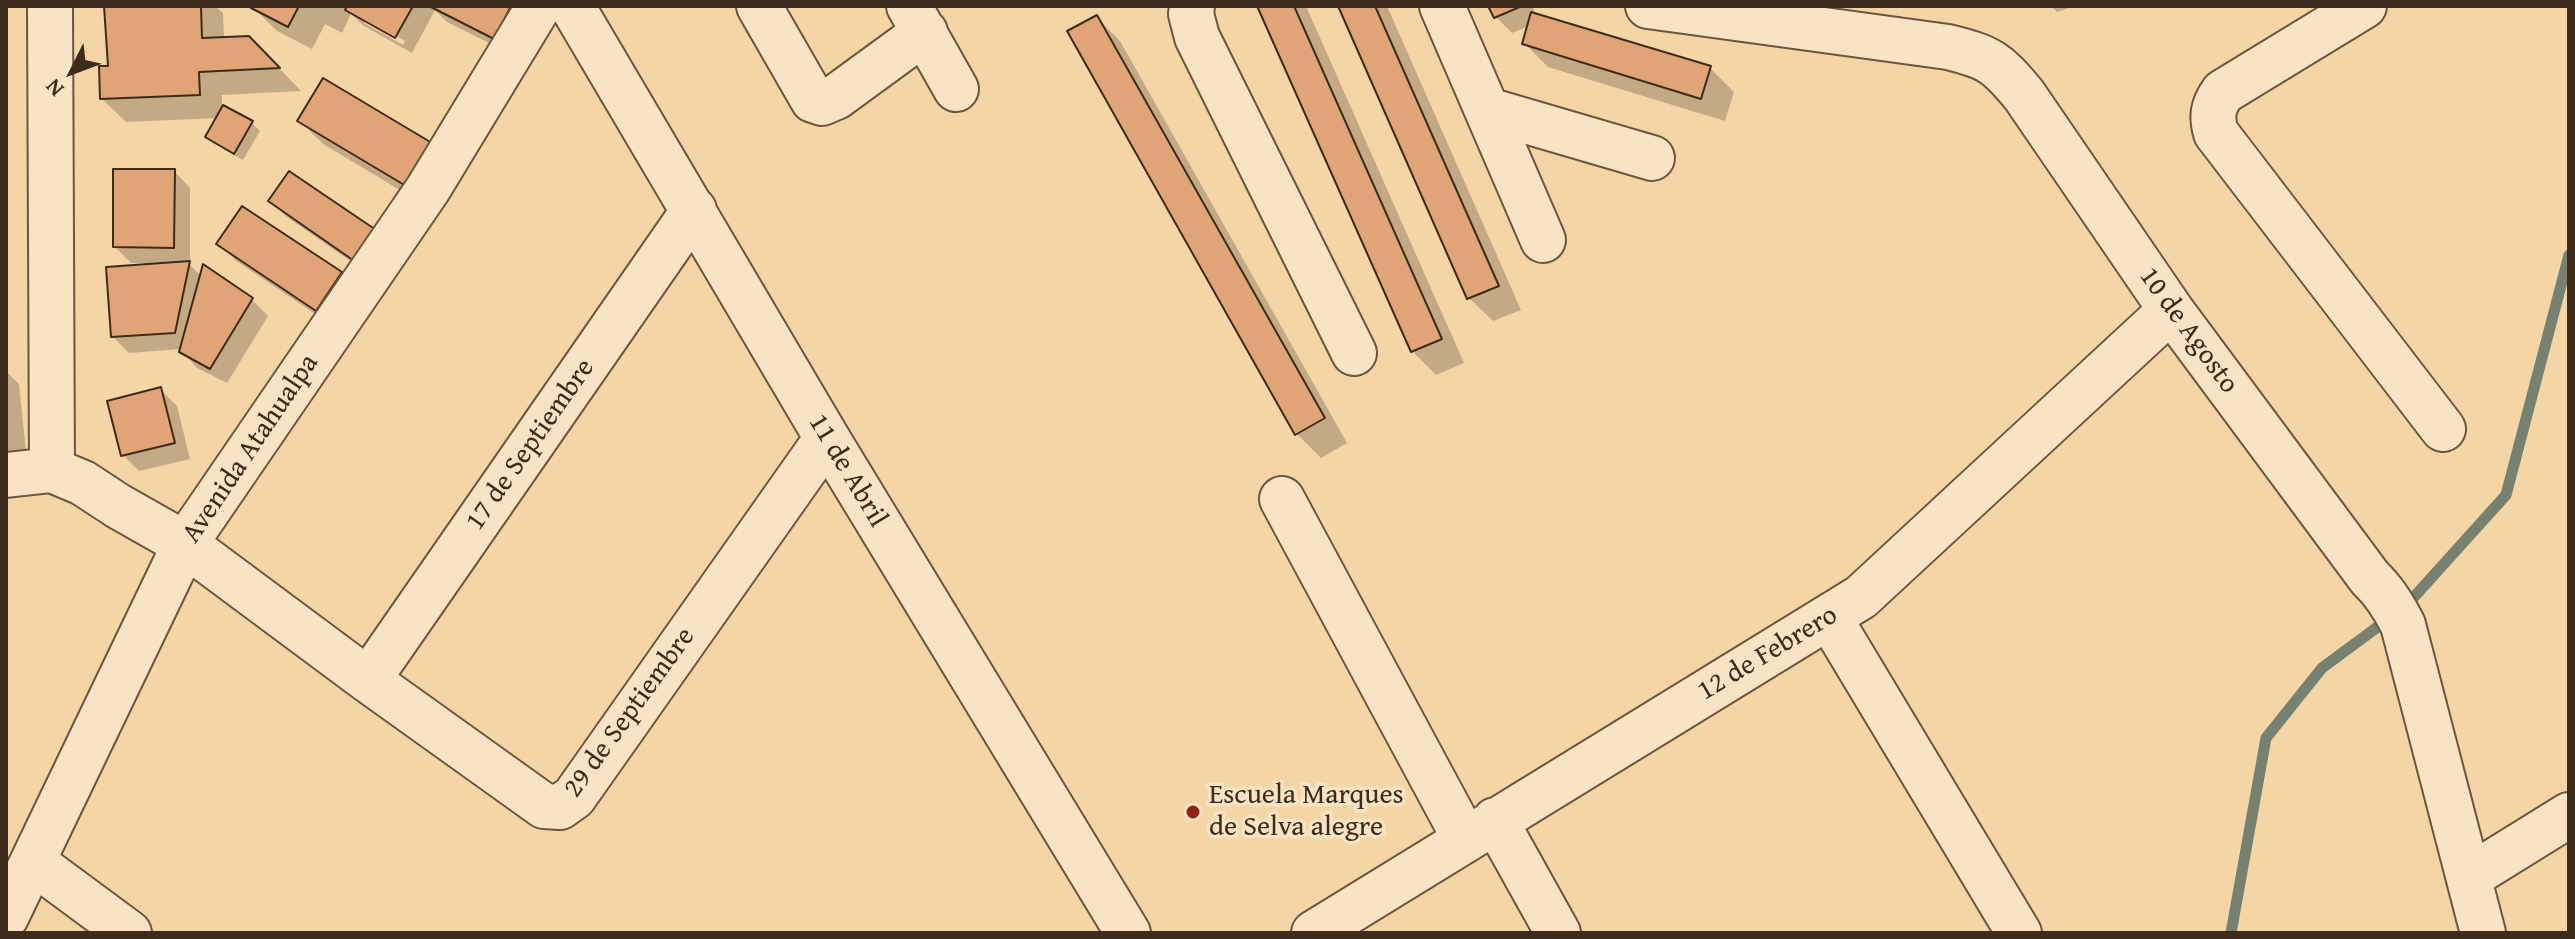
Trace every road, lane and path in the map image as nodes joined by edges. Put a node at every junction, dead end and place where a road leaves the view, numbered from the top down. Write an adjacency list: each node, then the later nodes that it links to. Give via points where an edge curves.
1 (50, 6): 19 (street)
2 (539, 6): 22 (street, Avenida Atahualpa, via 428,189)
3 (572, 6): 13 (street, 11 de Abril)
4 (759, 6): 9 (street, via 813,100 822,103 836,97)
5 (1192, 6): 16 (street, via 1197,37)
6 (1442, 6): 11 (street)
7 (1648, 6): 15 (street, 10 de Agosto, via 1982,55 2002,68 2024,95)
8 (2364, 6): 17 (street, via 2223,92 2212,111 2213,122 2216,133)
9 (917, 19): 10 (street)
10 (956, 89)
11 (1488, 110): 12 (street); 14 (street)
12 (1652, 158)
13 (694, 210): 18 (street, 11 de Abril); 24 (street, 17 de Septiembre)
14 (1543, 240)
15 (2171, 310): 23 (street, 12 de Febrero, via 1861,597); 28 (street, 10 de Agosto, via 2385,592 2403,625)
16 (1354, 353)
17 (2443, 429)
18 (827, 438): 24 (street, 29 de Septiembre, via 574,797 560,807 544,806); 31 (street, 11 de Abril)
19 (52, 470): 20 (street); 22 (street, 29 de Septiembre)
20 (6, 475)
21 (1282, 499): 26 (street)
22 (185, 544): 24 (street, 29 de Septiembre); 27 (street, Avenida Atahualpa)
23 (1829, 617): 26 (street, 12 de Febrero); 34 (street)
24 (368, 680)
25 (2569, 815): 28 (street)
26 (1480, 830): 32 (street, 12 de Febrero); 33 (street)
27 (33, 862): 29 (street, Avenida Atahualpa); 30 (street)
28 (2469, 877): 35 (street, 10 de Agosto)
29 (6, 917)
30 (129, 933)
31 (1128, 933)
32 (1314, 933)
33 (1558, 933)
34 (2019, 933)
35 (2483, 933)

